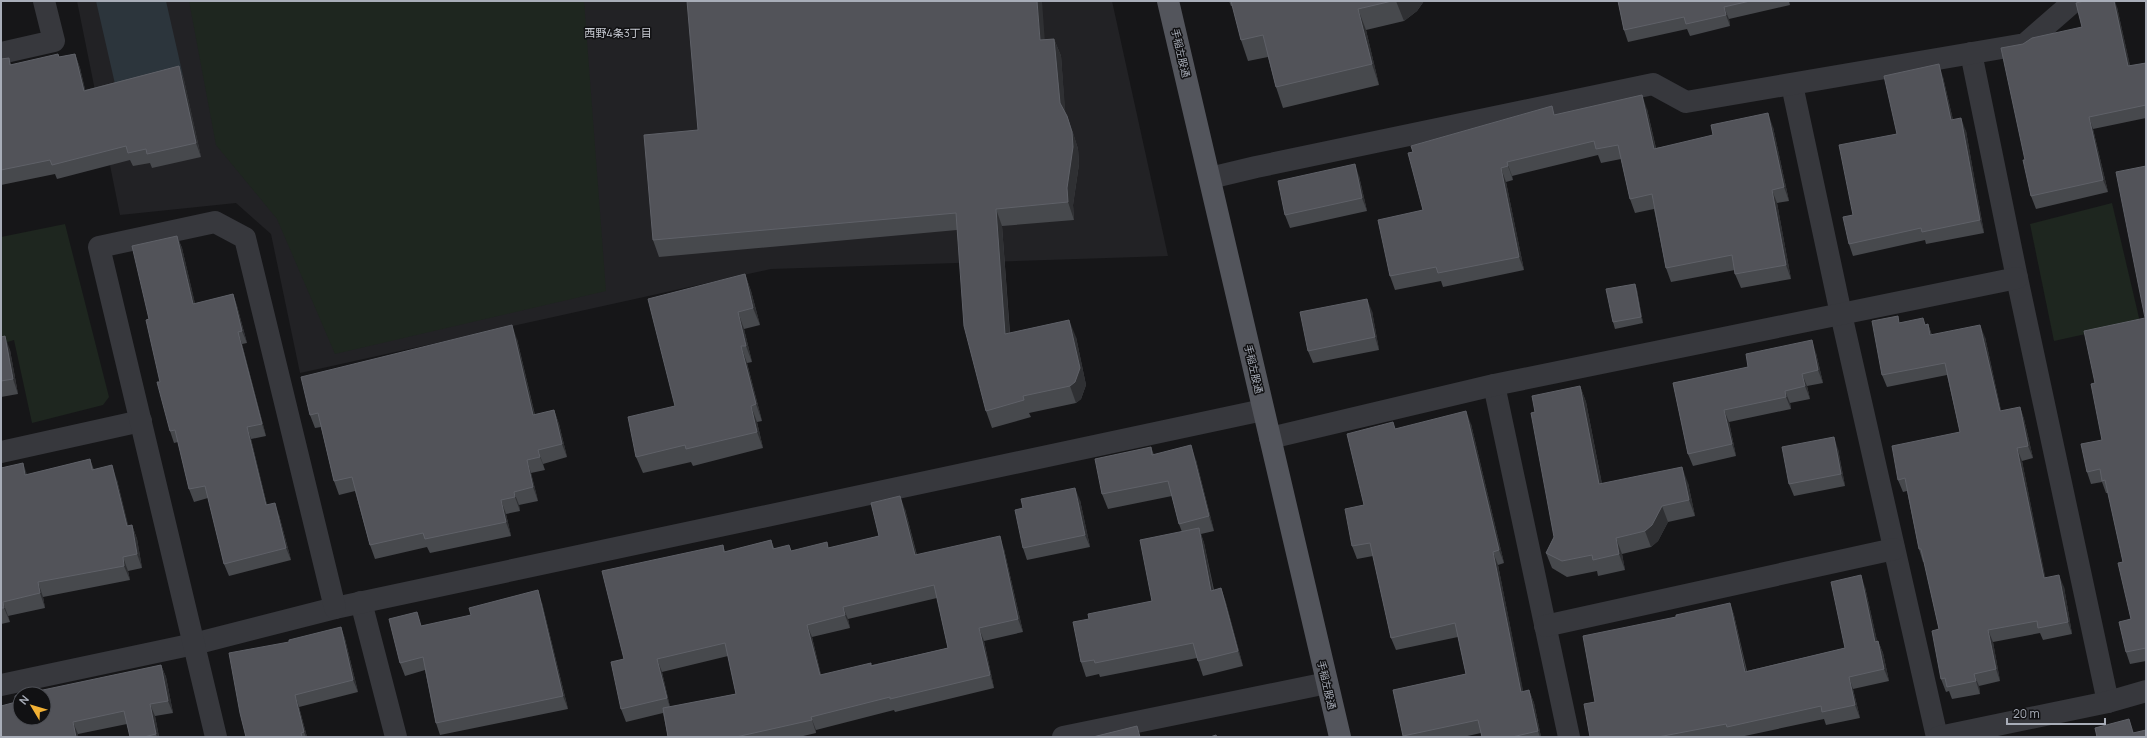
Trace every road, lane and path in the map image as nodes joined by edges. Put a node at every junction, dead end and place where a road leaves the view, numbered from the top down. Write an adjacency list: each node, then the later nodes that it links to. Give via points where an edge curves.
1 (44, 1): 4 (street, via 54,41)
2 (1168, 1): 7 (main road, 手稲左股通)
3 (2079, 1): 5 (street, via 2072,3 2025,44)
4 (1, 53)
5 (1971, 53): 6 (street); 8 (street)
6 (1792, 84): 7 (street, via 1686,102 1653,84); 9 (street)
7 (1210, 178): 11 (main road, 手稲左股通)
8 (2017, 278): 9 (street); 23 (street)
9 (1841, 314): 10 (street); 15 (street)
10 (1494, 385): 13 (street); 18 (street)
11 (1263, 410): 13 (main road, 手稲左股通); 16 (street)
12 (141, 421): 14 (street); 17 (street, via 99,247 215,222 245,238); 19 (street)
13 (1270, 438): 20 (main road, 手稲左股通)
14 (1, 452)
15 (1894, 548): 18 (street); 29 (street)
16 (361, 602): 17 (street); 25 (street)
17 (335, 608): 19 (street)
18 (1545, 626): 28 (street)
19 (194, 644): 21 (street); 24 (street)
20 (1327, 683): 26 (street); 27 (main road, 手稲左股通)
21 (1, 685)
22 (2146, 691): 23 (street)
23 (2108, 702): 29 (street)
24 (216, 737)
25 (396, 737)
26 (1063, 737)
27 (1340, 737)
28 (1569, 737)
29 (1938, 737)

